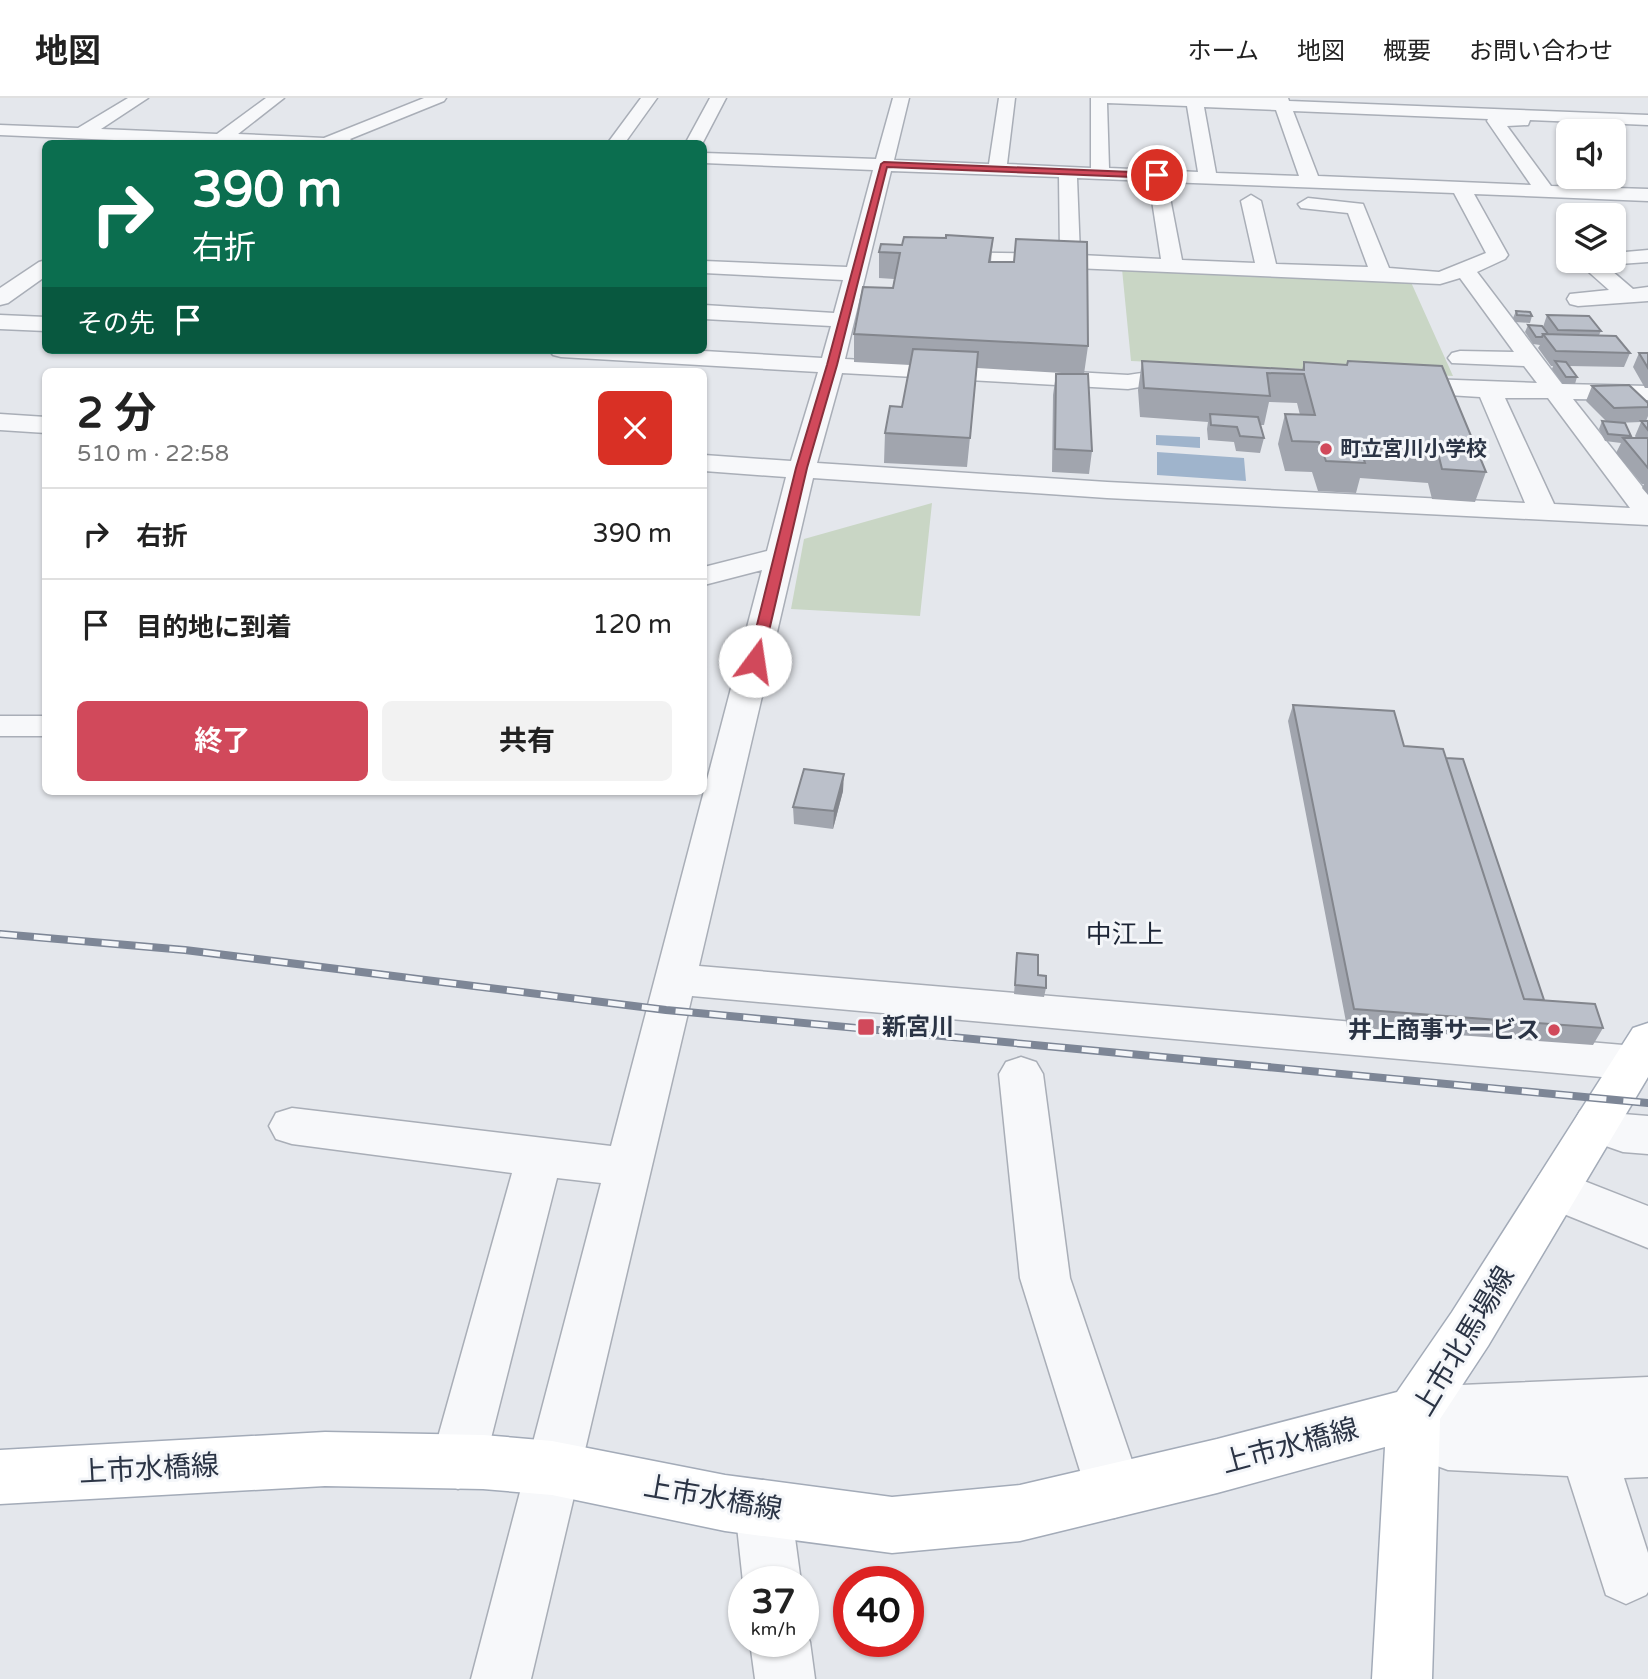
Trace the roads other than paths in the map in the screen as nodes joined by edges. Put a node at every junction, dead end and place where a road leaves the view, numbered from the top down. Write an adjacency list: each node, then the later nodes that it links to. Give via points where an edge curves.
1 (140, 98): 16 (street)
2 (276, 98): 18 (street)
3 (438, 98): 19 (street)
4 (649, 98): 20 (street)
5 (718, 98): 21 (street)
6 (901, 98): 23 (street)
7 (1007, 98): 24 (street)
8 (1100, 98): 9 (street); 25 (street)
9 (1195, 99): 10 (street); 28 (street)
10 (1282, 102): 13 (street); 29 (street)
11 (1648, 120): 12 (street)
12 (1626, 121)
13 (1556, 125)
14 (1556, 125): 32 (street, via 1495,121)
15 (0, 130): 16 (street)
16 (82, 133): 17 (street)
17 (200, 140)
18 (218, 140)
19 (333, 140)
20 (618, 140)
21 (695, 140)
22 (707, 158): 23 (street)
23 (884, 164): 24 (street); 38 (street)
24 (997, 169): 26 (street)
25 (1100, 172): 26 (street); 27 (street)
26 (1068, 174): 27 (street); 39 (street)
27 (1158, 178): 28 (street); 30 (street); 40 (street)
28 (1208, 178): 30 (street)
29 (1320, 182): 30 (street, via 1330,187); 31 (street)
30 (1246, 188): 43 (street); 46 (street, via 1284,203 1356,208)
31 (1461, 188): 32 (street); 44 (street, via 1498,256)
32 (1545, 191): 33 (street)
33 (1632, 194): 34 (street)
34 (1648, 206)
35 (913, 255): 39 (street)
36 (1648, 256): 37 (street)
37 (1626, 258)
38 (867, 260): 41 (street); 51 (street)
39 (1070, 261): 40 (street)
40 (1172, 265): 43 (street)
41 (707, 267)
42 (42, 268): 48 (street)
43 (1267, 270): 46 (street)
44 (1465, 270): 46 (street, via 1440,278); 56 (street)
45 (1605, 273): 47 (street)
46 (1381, 274)
47 (1637, 295): 49 (street)
48 (0, 298)
49 (1578, 299)
50 (707, 312): 51 (street)
51 (842, 320): 57 (street)
52 (0, 322): 53 (street)
53 (42, 324)
54 (665, 354): 57 (street)
55 (1460, 358): 56 (street)
56 (1531, 359): 61 (street)
57 (832, 365): 58 (street, via 1128,382 1152,378); 66 (street)
58 (1219, 381)
59 (1379, 384): 60 (street)
60 (1489, 390): 61 (street); 68 (street)
61 (1555, 391): 62 (street); 67 (street)
62 (1648, 393)
63 (0, 422): 64 (street)
64 (42, 425)
65 (707, 463): 66 (street)
66 (802, 468): 68 (street, via 1094,489); 70 (street)
67 (1648, 510)
68 (1543, 512): 69 (street)
69 (1648, 517)
70 (782, 555): 71 (street); 74 (street)
71 (707, 575)
72 (0, 726): 73 (street)
73 (42, 726)
74 (675, 979): 75 (street); 81 (street)
75 (1642, 1052): 77 (main road, 上市北馬場線)
76 (1021, 1074): 90 (street, via 1045,1278)
77 (1596, 1124): 79 (street); 82 (main road, 上市北馬場線)
78 (292, 1126): 80 (street)
79 (1648, 1135)
80 (540, 1157): 81 (street); 87 (street)
81 (627, 1167): 88 (street)
82 (1556, 1190): 83 (street); 84 (main road, 上市北馬場線)
83 (1648, 1227)
84 (1414, 1413): 85 (street); 86 (street, via 1448,1444); 90 (main road, 上市水橋線); 97 (main road, 上市北馬場線)
85 (1646, 1427): 86 (street)
86 (1588, 1450): 93 (street)
87 (458, 1462): 88 (main road, 上市水橋線); 89 (main road, 上市水橋線, via 325,1459)
88 (552, 1468): 91 (main road, 上市水橋線); 95 (street)
89 (0, 1477)
90 (1114, 1490): 91 (main road, 上市水橋線, via 1020,1513 892,1525)
91 (763, 1508): 92 (street)
92 (770, 1566)
93 (1626, 1575)
94 (781, 1657): 96 (street)
95 (501, 1679)
96 (785, 1679)
97 (1402, 1679)

